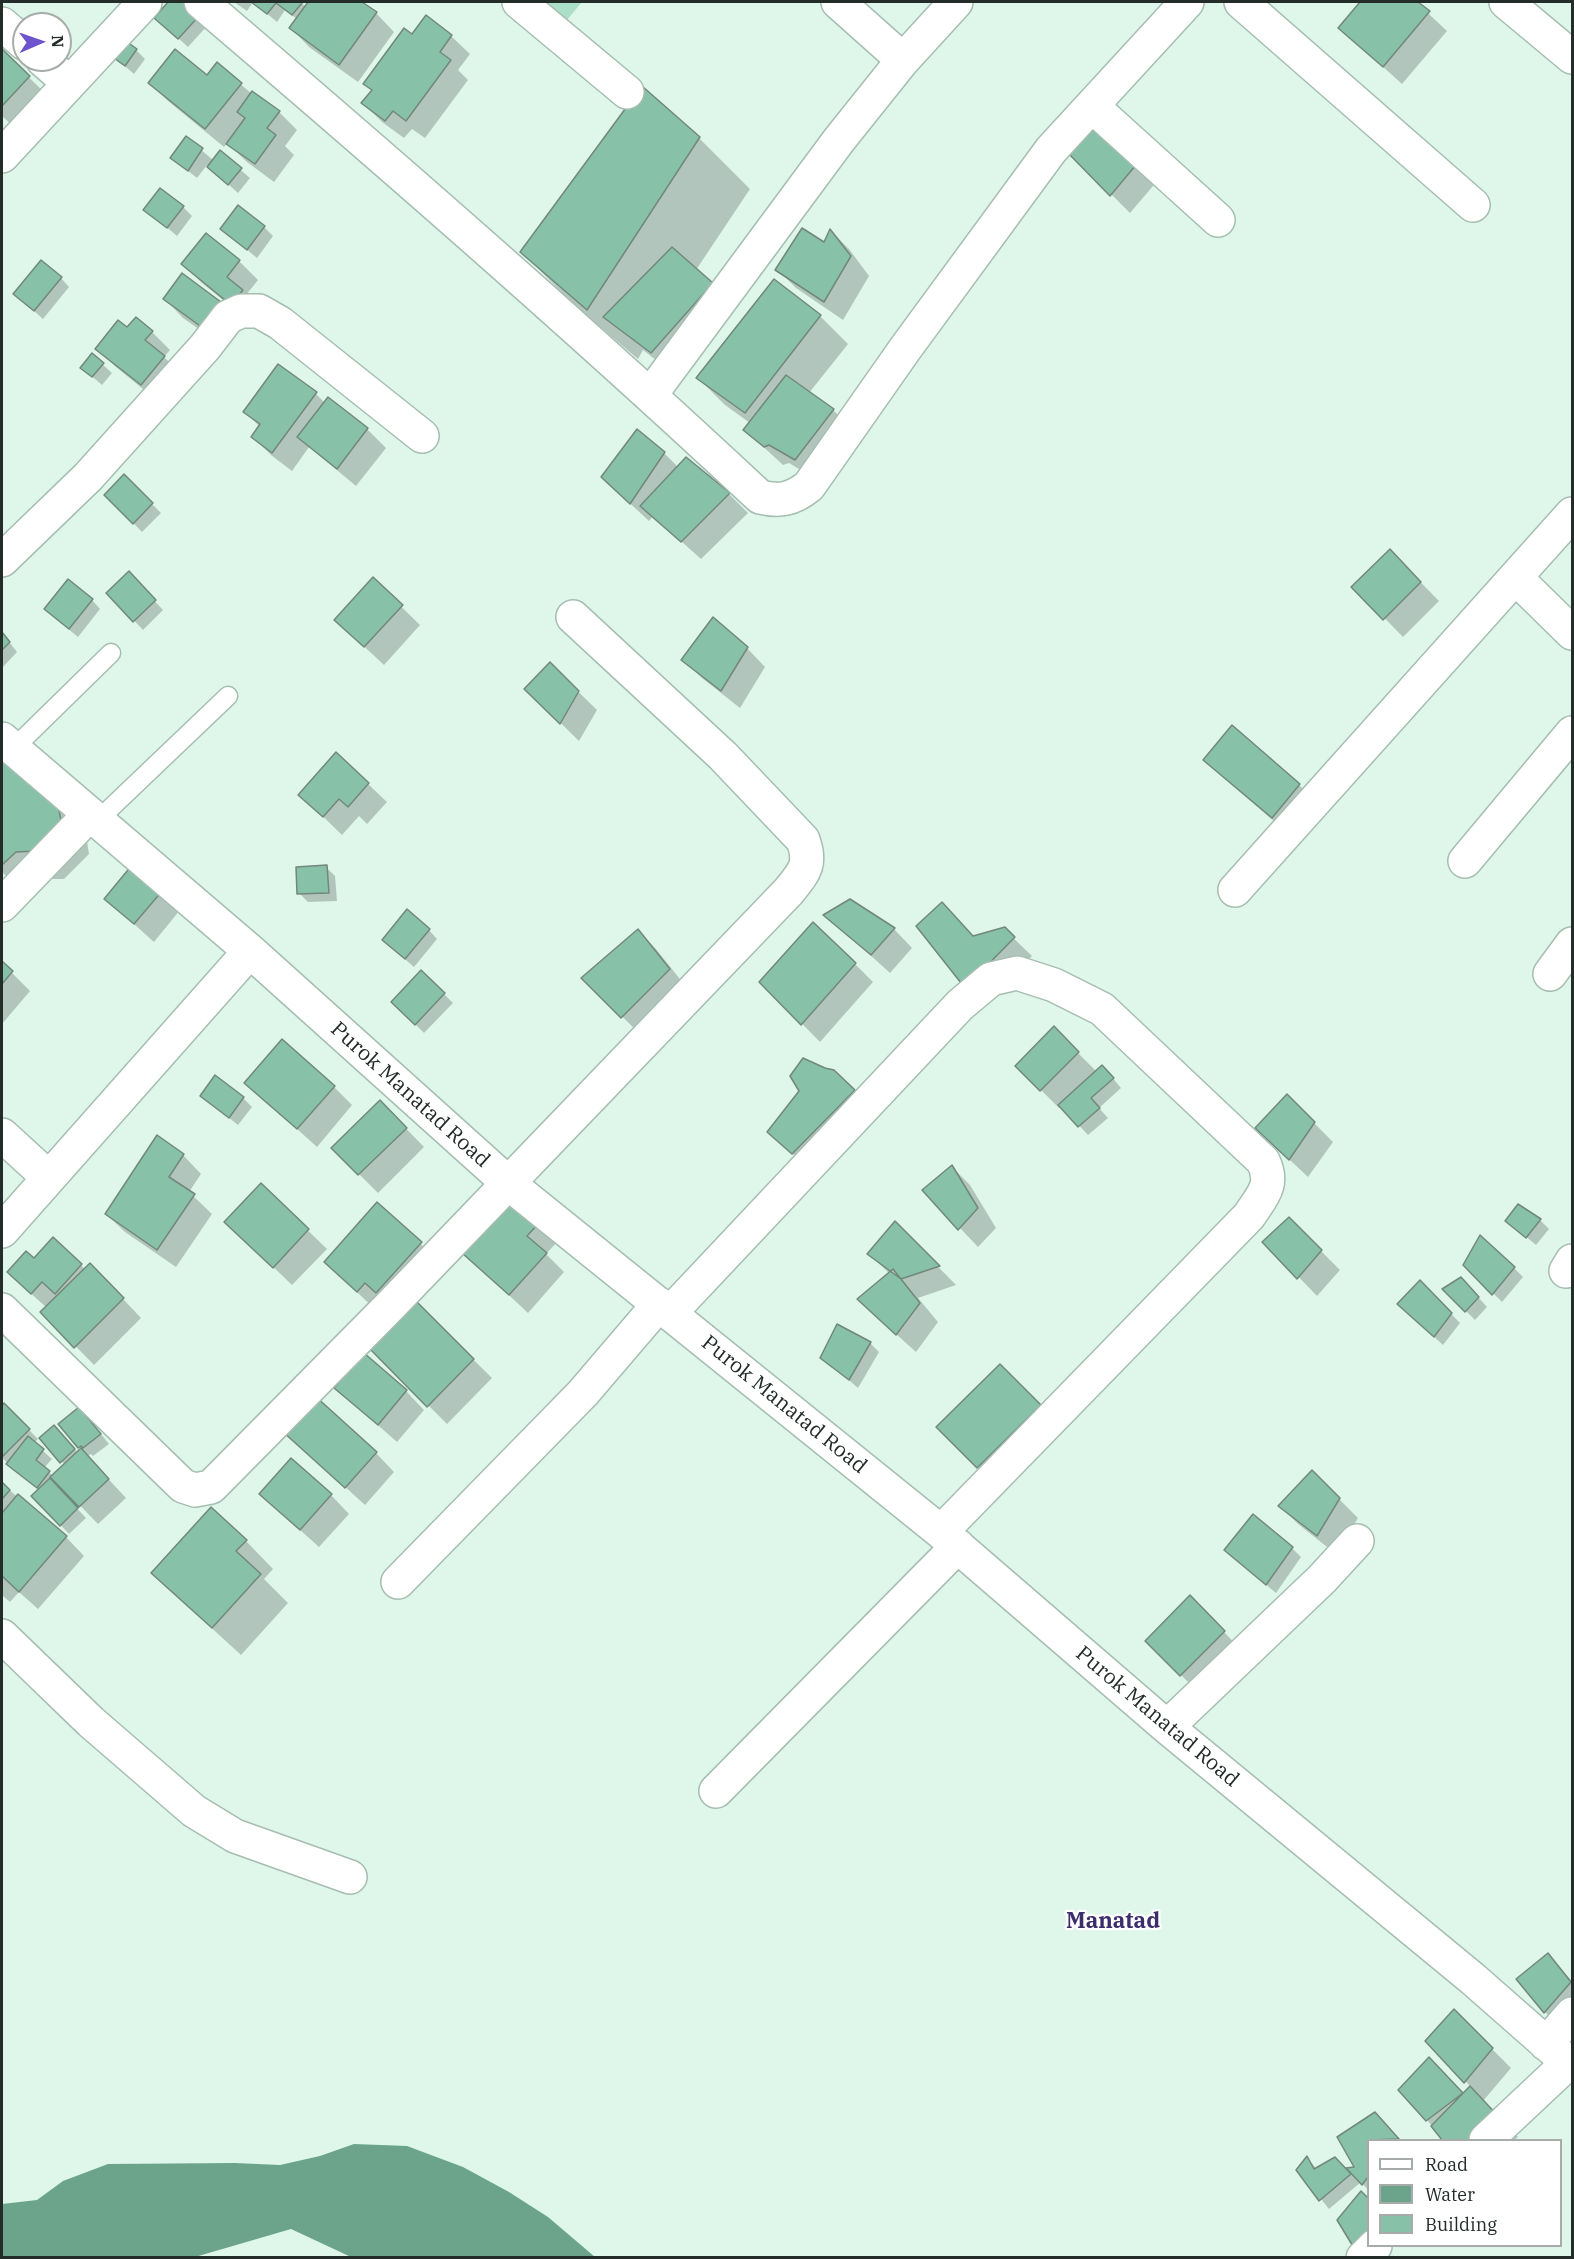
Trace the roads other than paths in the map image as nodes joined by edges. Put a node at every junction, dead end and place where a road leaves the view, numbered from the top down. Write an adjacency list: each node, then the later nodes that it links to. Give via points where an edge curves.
1 (145, 2): 12 (street)
2 (201, 2): 18 (street)
3 (519, 2): 13 (street)
4 (838, 2): 10 (street)
5 (956, 2): 10 (street)
6 (1187, 2): 14 (street)
7 (1241, 2): 16 (street)
8 (1506, 2): 9 (street)
9 (1572, 57)
10 (903, 60): 18 (street)
11 (57, 72): 12 (street)
12 (69, 83): 15 (street)
13 (627, 92)
14 (1092, 106): 17 (street); 18 (street, via 1051,150 809,486 797,496 782,500 760,497)
15 (2, 156)
16 (1473, 205)
17 (1218, 220)
18 (651, 394)
19 (422, 436): 21 (street, via 280,323 259,311 241,310 228,317 88,477)
20 (1572, 514): 22 (street)
21 (2, 560)
22 (1516, 578): 24 (street); 31 (street)
23 (573, 617): 38 (street, via 723,756 803,840 808,852 806,870)
24 (1572, 633)
25 (111, 654): 28 (lane)
26 (228, 696): 29 (lane)
27 (1572, 733): 30 (street)
28 (7, 744): 29 (street, Purok Manatad Road)
29 (93, 818): 32 (street); 34 (street, Purok Manatad Road)
30 (1465, 861)
31 (1235, 890)
32 (2, 905)
33 (1572, 944): 35 (street)
34 (250, 951): 37 (street); 38 (street, Purok Manatad Road)
35 (1550, 974)
36 (2, 1135): 37 (street)
37 (49, 1178): 39 (street)
38 (508, 1183): 40 (street, Purok Manatad Road); 41 (street, via 211,1487 195,1490 183,1486)
39 (2, 1231)
40 (664, 1308): 42 (street, Purok Manatad Road); 42 (street, via 960,1005 991,979 1017,973 1054,985 1102,1010 1263,1161 1269,1173 1268,1188 1249,1216); 44 (street)
41 (2, 1310)
42 (950, 1539): 46 (street, Purok Manatad Road); 47 (street)
43 (1357, 1541): 46 (street, via 1323,1579)
44 (398, 1582)
45 (2, 1636): 48 (street, via 90,1722 194,1811 235,1836)
46 (1167, 1727): 50 (street, Purok Manatad Road)
47 (716, 1791)
48 (350, 1877)
49 (1572, 2014): 50 (street)
50 (1562, 2057): 51 (street)
51 (1487, 2139)
52 (1374, 2247): 53 (street)
53 (1363, 2258)

